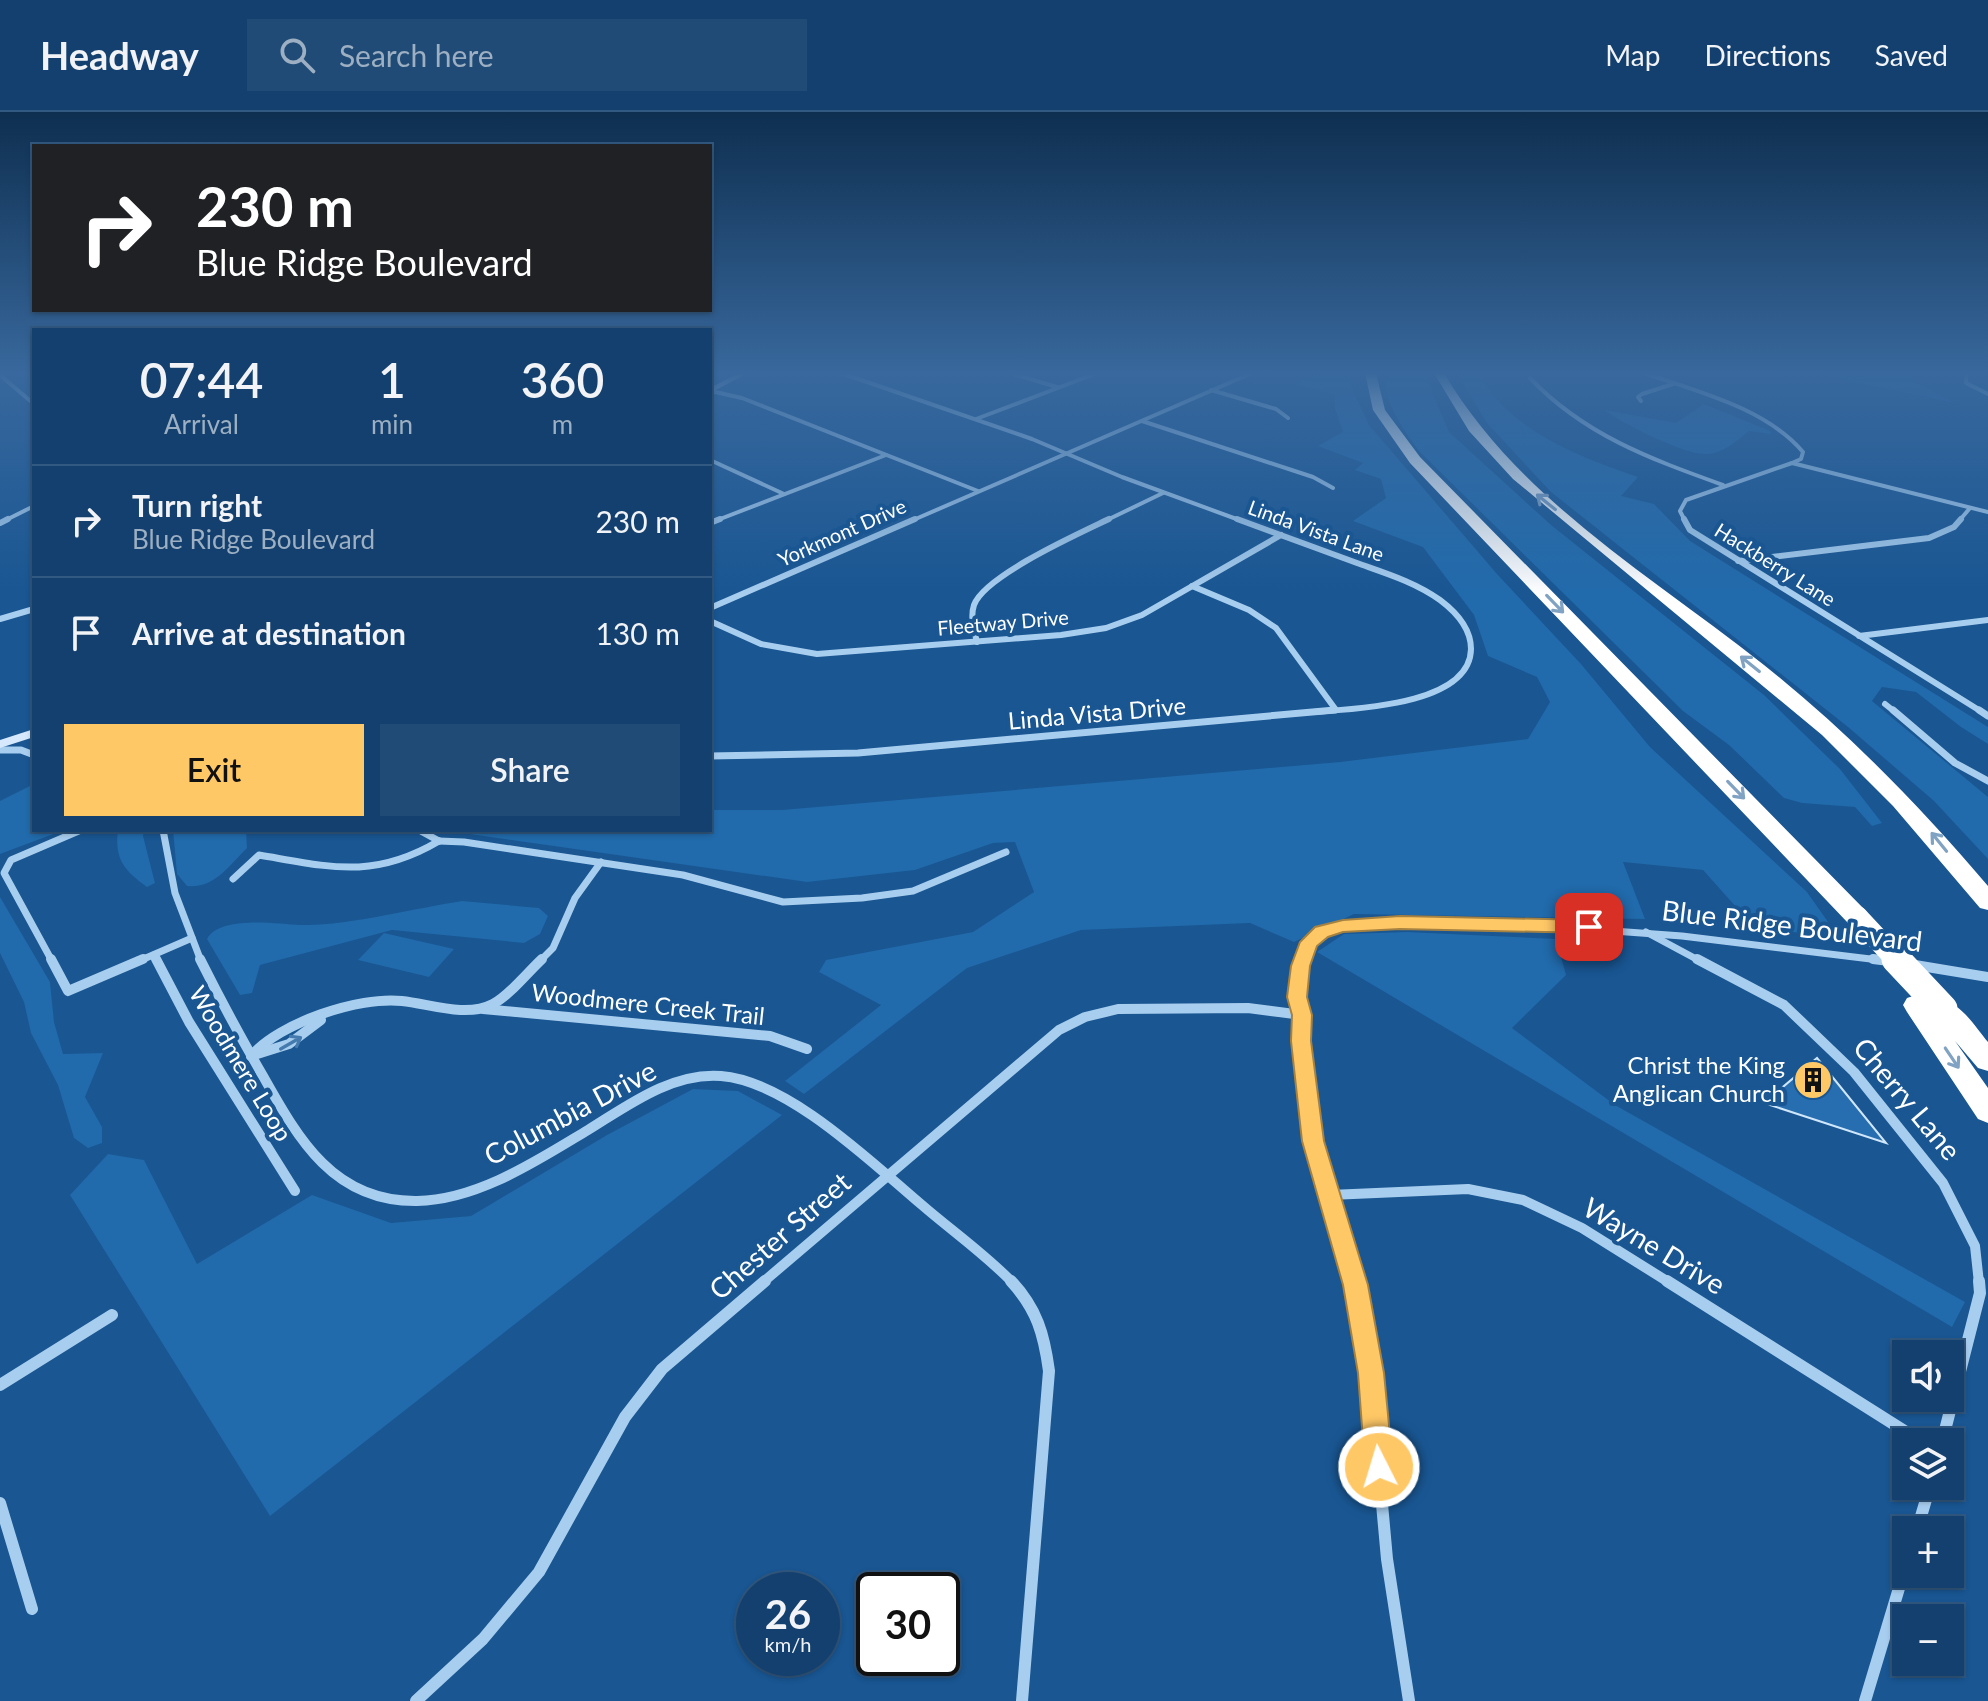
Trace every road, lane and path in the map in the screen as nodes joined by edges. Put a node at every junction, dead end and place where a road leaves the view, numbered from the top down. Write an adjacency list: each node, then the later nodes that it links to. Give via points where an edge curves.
1 (866, 447): 10 (street)
2 (1047, 447): 9 (street, Linda Vista Lane)
3 (1081, 447): 9 (street, Yorkmont Drive)
4 (1221, 447): 14 (street)
5 (1404, 447): 56 (highway, one-way to 56, bridge, via 1857,917)
6 (1491, 447): 51 (highway, one-way to 6, via 1862,761 1804,708 1531,490)
7 (1626, 447): 13 (street)
8 (1799, 447): 12 (street, via 1801,459)
9 (1065, 454): 15 (street, Yorkmont Drive); 16 (street, Linda Vista Lane)
10 (886, 455): 15 (street); 17 (street)
11 (712, 461): 17 (street)
12 (1792, 463): 13 (street, Hackberry Lane); 19 (street)
13 (1723, 486): 26 (street, Hackberry Lane, via 1686,500 1680,515 1695,534)
14 (1333, 488)
15 (978, 491): 28 (street, Yorkmont Drive)
16 (1163, 493): 25 (street, Linda Vista Lane); 34 (street, via 989,583 972,614)
17 (784, 494): 23 (street)
18 (32, 507): 22 (street)
19 (1970, 508): 20 (street); 26 (street, via 1948,531 1929,538)
20 (1988, 512)
21 (0, 514): 22 (street)
22 (14, 517): 24 (street)
23 (712, 522)
24 (0, 523)
25 (1281, 535): 27 (street, Fleetway Drive); 35 (street, Linda Vista Lane, via 1395,576 1436,597 1464,624 1472,642)
26 (1737, 561): 33 (street, Hackberry Lane)
27 (1192, 586): 34 (street, Fleetway Drive, via 1132,620 1106,628); 37 (street, via 1249,610 1276,628)
28 (712, 607)
29 (32, 610): 30 (street)
30 (0, 619)
31 (1988, 620): 33 (street)
32 (712, 622): 34 (street, Fleetway Drive, via 754,644 792,653)
33 (1858, 636): 38 (street, Hackberry Lane)
34 (977, 642)
35 (1471, 659): 37 (street, Linda Vista Drive, via 1460,677 1439,691 1397,704)
36 (1885, 704): 43 (street, via 1955,763)
37 (1336, 710): 42 (street, Linda Vista Drive, via 858,753)
38 (1988, 716)
39 (32, 734): 40 (main road)
40 (0, 747): 41 (street)
41 (32, 752)
42 (712, 756)
43 (1988, 781)
44 (76, 832): 54 (street, via 11,860 4,873 68,991)
45 (163, 832): 53 (street, Columbia Drive)
46 (423, 832): 47 (street)
47 (439, 841): 49 (street); 50 (street, via 412,858 370,870 259,855)
48 (1006, 852): 49 (street, via 913,891 811,901 774,900 683,875)
49 (601, 862): 57 (street, via 575,898 545,958)
50 (233, 879)
51 (1988, 902)
52 (1642, 930): 55 (street, Blue Ridge Boulevard); 58 (street, Blue Ridge Boulevard, via 1400,922 1343,926 1309,942 1297,997); 69 (street, Cherry Lane, via 1784,1005 1854,1072 1943,1183 1975,1246 1980,1293)
53 (192, 938): 54 (street); 60 (street, Columbia Drive)
54 (154, 955): 64 (street, Woodmere Loop, via 189,1022)
55 (1988, 977)
56 (1930, 1007): 61 (highway); 62 (highway, one-way to 62)
57 (483, 1009): 59 (street, Woodmere Creek Trail, via 770,1036); 60 (street, Woodmere Creek Trail, via 377,1000 347,1006 277,1052)
58 (1302, 1015): 63 (street, Chester Street, via 1248,1008 1118,1009 1085,1017 1059,1030); 65 (street, Blue Ridge Boulevard, via 1313,1141)
59 (807, 1049)
60 (251, 1056): 63 (street, Columbia Drive, via 311,1153 355,1188 398,1201 450,1198 498,1181 640,1098 706,1075 740,1077 771,1091)
61 (1988, 1060)
62 (1988, 1111)
63 (888, 1175): 73 (street, Chester Street, via 662,1369 625,1417 539,1572 483,1639); 74 (street, Columbia Drive, via 1032,1305 1043,1332 1049,1371)
64 (295, 1191)
65 (1330, 1195): 68 (street, Wayne Drive, via 1468,1189 1523,1200 1582,1228); 75 (street, Blue Ridge Boulevard, via 1355,1285 1371,1373 1388,1562)
66 (112, 1315): 67 (street)
67 (0, 1385)
68 (1900, 1428)
69 (1946, 1428)
70 (0, 1503): 72 (street)
71 (1899, 1588): 76 (street)
72 (32, 1609)
73 (416, 1701)
74 (1022, 1701)
75 (1409, 1701)
76 (1865, 1701)

